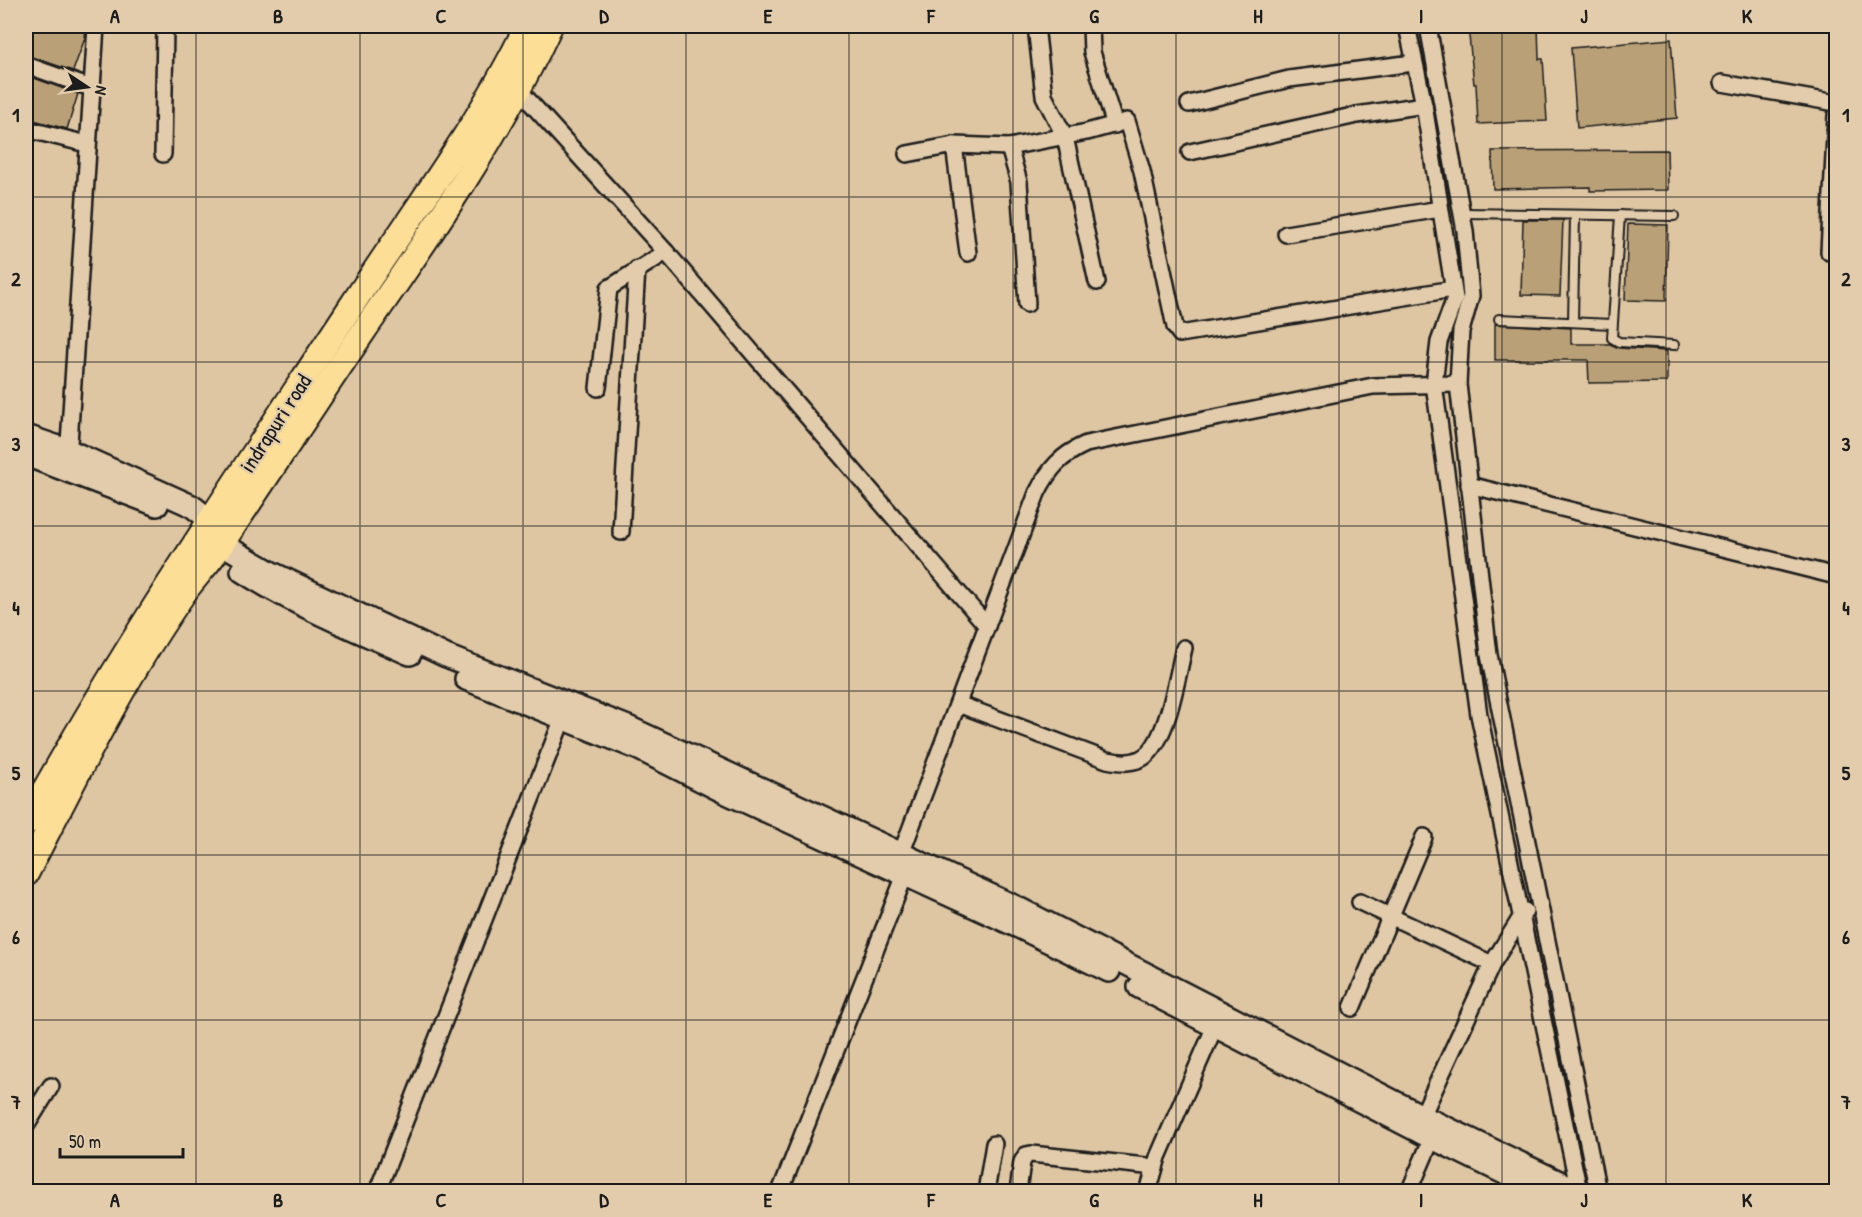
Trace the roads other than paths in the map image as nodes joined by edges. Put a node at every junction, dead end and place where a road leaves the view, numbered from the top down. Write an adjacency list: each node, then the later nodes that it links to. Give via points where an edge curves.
1 (96, 26): 12 (street)
2 (165, 26): 25 (street)
3 (527, 26): 53 (main road, indrapuri road, via 509,64 446,167)
4 (550, 26): 13 (main road, indrapuri road)
5 (1036, 26): 20 (street, via 1044,96)
6 (1091, 26): 18 (street, via 1092,52)
7 (1407, 26): 9 (street)
8 (1428, 26): 29 (street)
9 (1413, 63): 15 (street, via 1288,79); 16 (street)
10 (26, 65): 12 (street)
11 (1722, 83): 14 (street)
12 (91, 88): 21 (street)
13 (519, 90): 34 (street); 53 (main road, indrapuri road, via 417,255 267,472)
14 (1836, 103)
15 (1189, 105)
16 (1424, 105): 24 (street, via 1357,115); 28 (street)
17 (1836, 116): 27 (street)
18 (1115, 125): 20 (street); 39 (street, via 1127,121 1142,171 1174,327 1180,334)
19 (26, 130): 21 (street)
20 (1065, 137): 23 (street); 38 (street)
21 (87, 144): 50 (street)
22 (954, 145): 23 (street); 26 (street); 35 (street)
23 (1009, 147): 40 (street, via 1019,182)
24 (1190, 152)
25 (163, 154)
26 (907, 154)
27 (1834, 178): 36 (street, via 1829,252)
28 (1440, 209): 33 (street); 39 (street)
29 (1463, 213): 30 (lane); 46 (street, via 1471,296 1461,331)
30 (1575, 214): 31 (lane); 42 (lane)
31 (1620, 215): 32 (lane); 43 (lane)
32 (1674, 216)
33 (1286, 234)
34 (666, 252): 37 (street); 55 (street)
35 (968, 253)
36 (1836, 253)
37 (638, 269): 47 (street, via 609,288); 52 (street)
38 (1097, 282)
39 (1453, 289): 45 (street, via 1453,306 1440,342)
40 (1027, 304)
41 (1499, 319): 42 (lane)
42 (1574, 322): 43 (lane)
43 (1612, 324): 44 (lane, via 1615,341)
44 (1674, 345)
45 (1434, 384): 46 (street); 55 (street, via 1373,386 1086,444 1069,451 1055,463 1037,493); 65 (street, via 1476,694)
46 (1458, 384): 51 (street)
47 (598, 388)
48 (26, 436): 50 (street)
49 (26, 455): 50 (street)
50 (68, 460): 53 (street, via 186,516)
51 (1469, 485): 54 (street); 63 (street, via 1492,676)
52 (621, 532)
53 (213, 538): 58 (street, via 268,588 451,673); 59 (main road, indrapuri road, via 131,640); 61 (street, via 272,573 431,649 628,727); 62 (main road, via 187,590 129,680 61,801)
54 (1836, 576)
55 (987, 626): 57 (street)
56 (1184, 648): 57 (street, via 1162,733 1154,748 1140,759 1124,763)
57 (958, 704): 61 (street)
58 (563, 718): 61 (street); 76 (street)
59 (26, 823)
60 (1424, 837): 66 (street)
61 (903, 865): 67 (street); 77 (street)
62 (26, 874)
63 (1538, 890): 65 (street); 84 (street)
64 (1360, 902): 66 (street)
65 (1522, 915): 68 (street); 83 (street)
66 (1391, 916): 68 (street); 69 (street)
67 (1105, 961): 70 (street); 73 (street)
68 (1492, 964): 73 (street)
69 (1352, 1008)
70 (1215, 1026): 73 (street); 75 (street)
71 (51, 1086): 72 (street)
72 (26, 1126)
73 (1424, 1128): 81 (street); 82 (street); 83 (street)
74 (994, 1144): 78 (street)
75 (1155, 1167): 79 (street, via 1031,1154 1022,1162); 80 (street)
76 (377, 1191)
77 (780, 1191)
78 (986, 1191)
79 (1018, 1191)
80 (1148, 1191)
81 (1409, 1191)
82 (1543, 1191)
83 (1579, 1191)
84 (1598, 1191)

